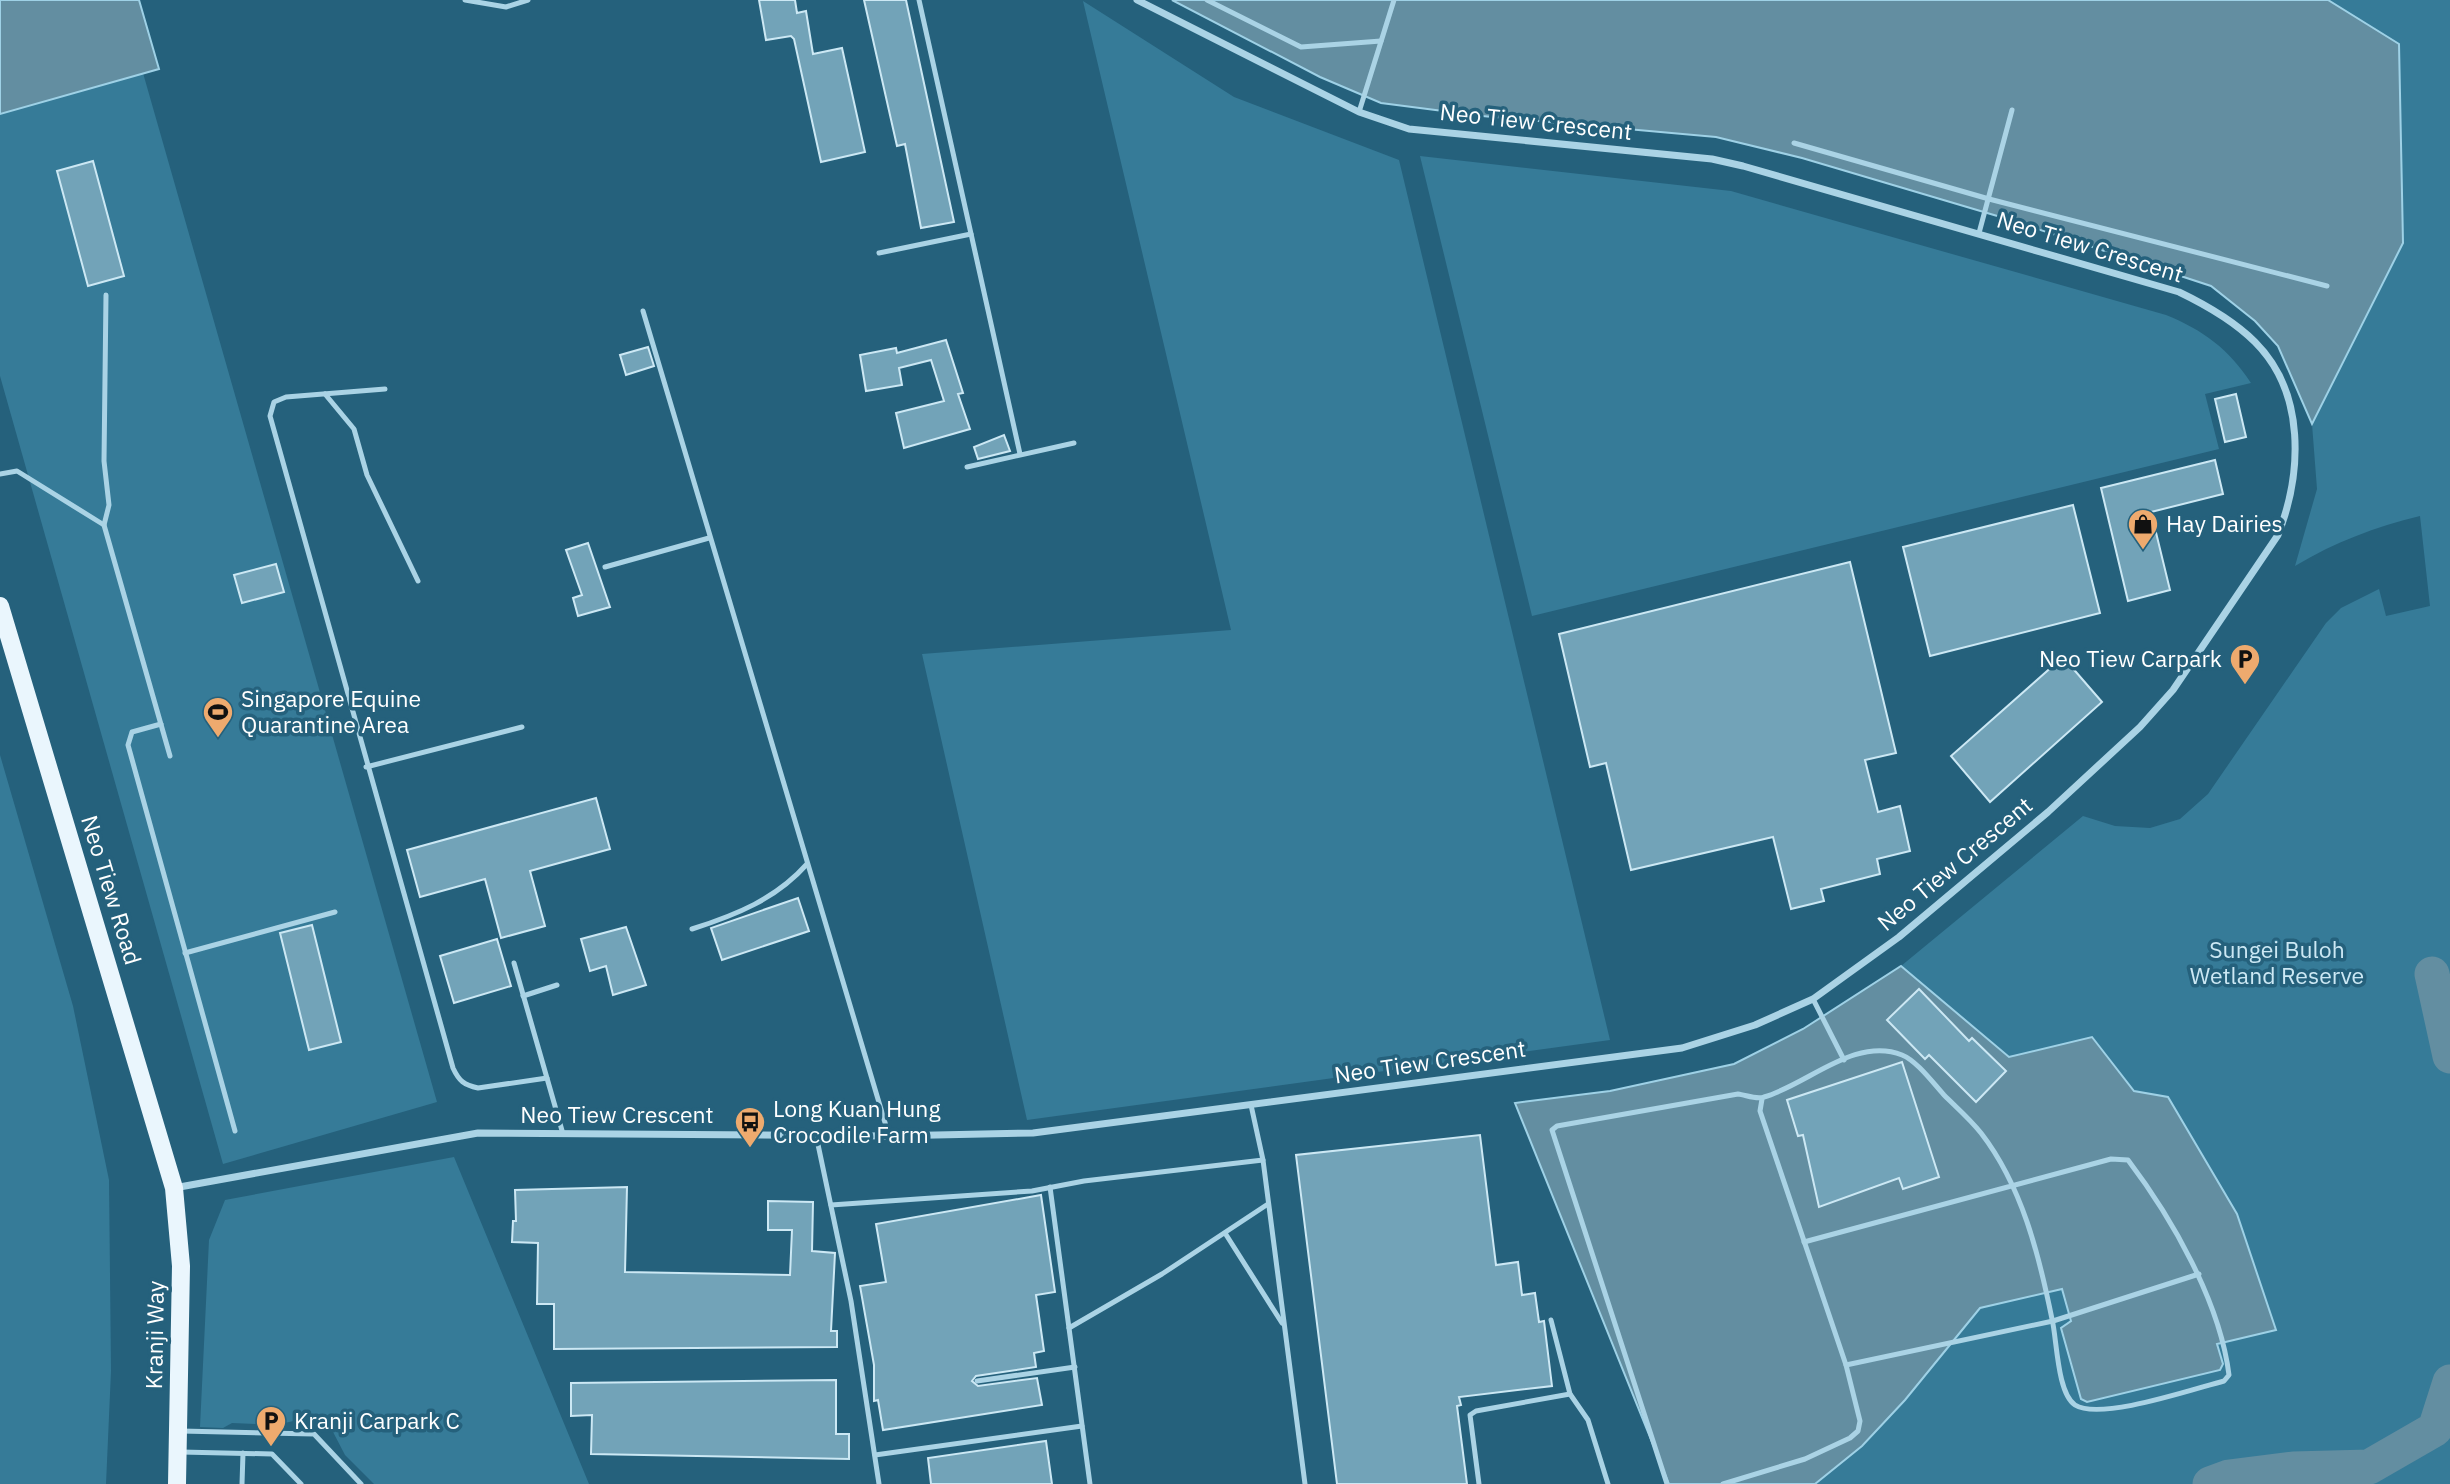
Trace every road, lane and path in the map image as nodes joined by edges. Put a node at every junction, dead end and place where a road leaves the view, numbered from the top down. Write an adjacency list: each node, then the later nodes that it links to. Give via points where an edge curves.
1 (465, 0): 2 (lane, via 506,7)
2 (528, 0)
3 (919, 0): 13 (lane)
4 (1137, 0): 9 (street, Neo Tiew Crescent)
5 (1207, 0): 7 (lane, via 1301,47)
6 (1394, 0): 7 (lane)
7 (1381, 41): 9 (lane)
8 (2012, 110): 11 (lane)
9 (1359, 112): 12 (street, Neo Tiew Crescent, via 1409,129 1712,159)
10 (1794, 144): 11 (lane)
11 (1989, 199): 12 (lane); 15 (lane)
12 (1979, 233): 40 (street, Neo Tiew Crescent, via 2179,292 2257,343 2286,396 2297,442 2287,510 2260,564 2173,690 2140,727 1899,937)
13 (971, 234): 14 (lane); 21 (lane)
14 (879, 253)
15 (2327, 286)
16 (106, 295): 24 (lane, via 104,461 108,505)
17 (643, 311): 25 (lane)
18 (385, 389): 19 (lane)
19 (326, 394): 27 (lane, via 355,429 367,475); 32 (lane, via 286,397 274,402 270,416)
20 (1074, 443): 21 (lane)
21 (1020, 454): 22 (lane)
22 (967, 467)
23 (0, 474): 24 (lane, via 17,471)
24 (104, 525): 29 (lane)
25 (709, 538): 26 (lane); 33 (lane)
26 (605, 567)
27 (418, 581)
28 (0, 606): 52 (main road, Neo Tiew Road)
29 (161, 724): 31 (lane); 36 (lane, via 132,732 128,745)
30 (522, 727): 32 (lane)
31 (170, 757)
32 (366, 767): 42 (lane, via 458,1079 478,1088)
33 (807, 864): 35 (lane, via 787,886 749,908); 48 (lane)
34 (335, 912): 36 (lane)
35 (692, 929)
36 (185, 953): 45 (lane)
37 (514, 964): 39 (lane)
38 (556, 985): 39 (lane)
39 (523, 996): 42 (lane)
40 (1812, 999): 41 (lane); 44 (street, Neo Tiew Crescent, via 1755,1025 1682,1048)
41 (1844, 1060): 43 (lane); 50 (lane, via 1877,1049 1904,1055 1981,1133)
42 (547, 1078): 46 (lane)
43 (1762, 1098): 56 (lane, via 1760,1111); 80 (lane, via 1738,1094 1552,1130)
44 (1251, 1105): 48 (street, Neo Tiew Crescent, via 1033,1133); 49 (lane)
45 (234, 1131)
46 (563, 1134): 47 (street, Neo Tiew Crescent); 52 (street, Neo Tiew Crescent, via 478,1133)
47 (816, 1135): 48 (street, Neo Tiew Crescent); 53 (lane)
48 (889, 1136)
49 (1263, 1160): 51 (lane); 54 (lane)
50 (2013, 1185): 56 (lane); 57 (lane, via 2111,1159 2127,1160); 59 (lane, via 2032,1234)
51 (1050, 1187): 53 (lane); 61 (lane)
52 (174, 1188): 67 (main road, Kranji Way, via 181,1266)
53 (831, 1205): 70 (lane)
54 (1268, 1205): 55 (lane); 60 (lane)
55 (1225, 1233): 60 (lane); 61 (lane)
56 (1804, 1242): 62 (lane)
57 (2199, 1274): 59 (lane); 59 (lane, via 2226,1348 2230,1376 2224,1381 2123,1406 2091,1410 2075,1405 2064,1389)
58 (1551, 1320): 65 (lane)
59 (2053, 1321): 62 (lane)
60 (1284, 1325): 77 (lane)
61 (1069, 1328): 63 (lane)
62 (1846, 1364): 81 (lane, via 1860,1421 1850,1438 1805,1459)
63 (1075, 1367): 64 (lane); 66 (lane)
64 (977, 1381)
65 (1570, 1394): 78 (lane, via 1470,1415); 79 (lane, via 1588,1420)
66 (1082, 1426): 70 (lane); 76 (lane)
67 (178, 1430): 68 (main road, Kranji Way); 74 (lane, via 314,1434)
68 (178, 1452): 69 (lane); 71 (main road, Kranji Way)
69 (243, 1453): 72 (lane); 73 (lane, via 272,1454)
70 (875, 1455): 75 (lane)
71 (177, 1484)
72 (242, 1484)
73 (301, 1484)
74 (361, 1484)
75 (879, 1484)
76 (1090, 1484)
77 (1305, 1484)
78 (1479, 1484)
79 (1608, 1484)
80 (1667, 1484)
81 (1723, 1484)

